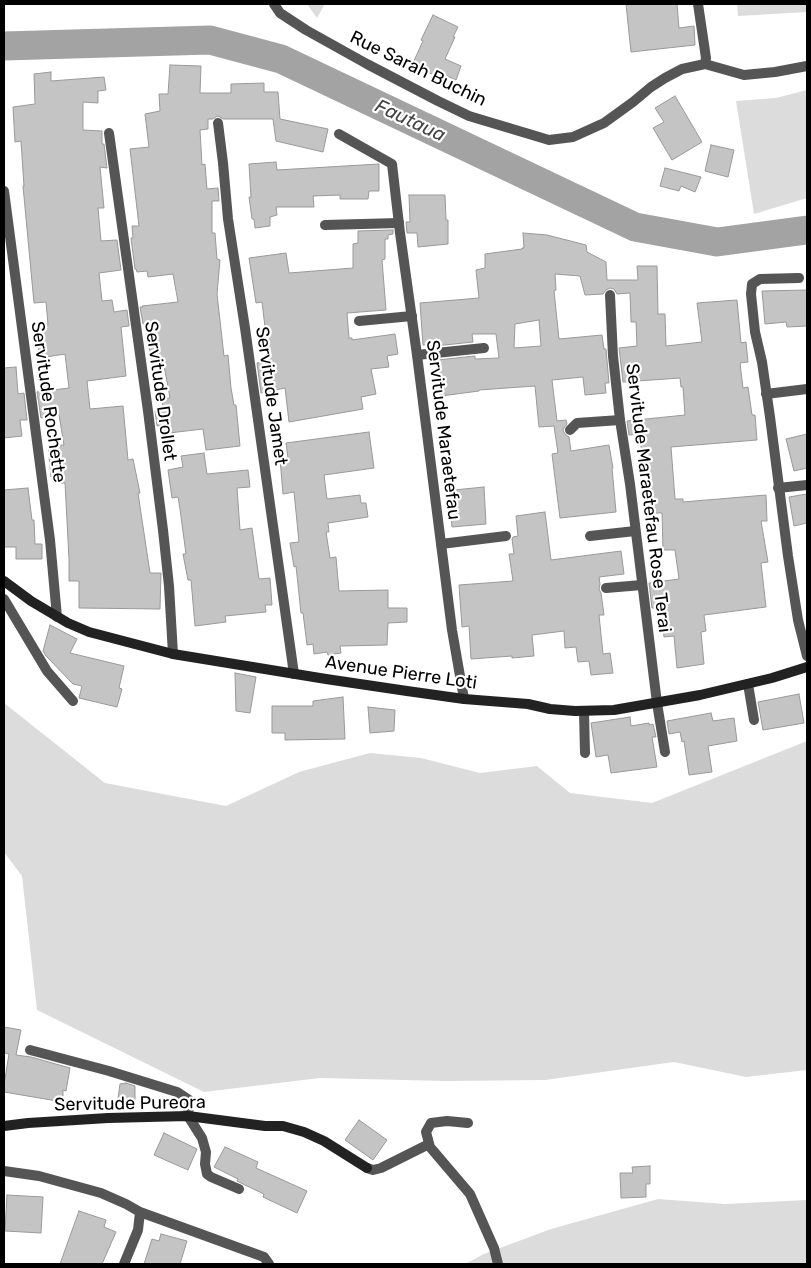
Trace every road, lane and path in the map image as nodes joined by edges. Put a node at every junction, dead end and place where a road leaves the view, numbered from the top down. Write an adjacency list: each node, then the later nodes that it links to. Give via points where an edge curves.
1 (274, 4): 3 (street, Rue Sarah Buchin, via 280,13 306,30 438,101 469,116 549,140 573,137 604,123 665,78 682,69)
2 (698, 4): 3 (street)
3 (705, 64): 4 (street, Rue Sarah Buchin, via 744,75)
4 (807, 66)
5 (218, 123): 35 (street, Servitude Jamet, via 228,219)
6 (109, 133): 32 (street, Servitude Drollet, via 148,411 169,586)
7 (339, 134): 9 (street, Servitude Maraetefau, via 392,164)
8 (4, 191): 31 (street, Servitude Rochette, via 50,540)
9 (399, 223): 10 (street); 13 (street, Servitude Maraetefau)
10 (325, 225)
11 (799, 278): 18 (street, via 760,279 752,284 755,332)
12 (610, 296): 19 (street, Servitude Maraetefau Rose Terai)
13 (412, 316): 14 (street); 16 (street, Servitude Maraetefau)
14 (359, 321)
15 (484, 348): 16 (street)
16 (417, 355): 26 (street, Servitude Maraetefau)
17 (807, 389): 18 (street)
18 (766, 394): 22 (street)
19 (620, 420): 20 (street, via 578,423); 23 (street, Servitude Maraetefau Rose Terai)
20 (570, 430)
21 (807, 485): 22 (street)
22 (778, 488): 33 (street, via 798,620)
23 (635, 531): 25 (street); 28 (street, Servitude Maraetefau Rose Terai)
24 (506, 536): 26 (street)
25 (590, 536)
26 (441, 544): 37 (street, Servitude Maraetefau)
27 (4, 580): 31 (main road, Avenue Pierre Loti, via 31,602)
28 (642, 585): 29 (street); 39 (street, Servitude Maraetefau Rose Terai)
29 (606, 588)
30 (4, 599): 38 (street, via 48,671)
31 (57, 617): 32 (main road, Avenue Pierre Loti, via 89,632)
32 (173, 654): 35 (main road, Avenue Pierre Loti)
33 (807, 656)
34 (807, 667): 36 (main road, Avenue Pierre Loti)
35 (294, 674): 37 (main road, Avenue Pierre Loti)
36 (748, 684): 39 (main road, Avenue Pierre Loti); 41 (street)
37 (464, 699): 40 (main road, Avenue Pierre Loti)
38 (73, 701)
39 (657, 703): 40 (main road, Avenue Pierre Loti); 43 (street, Servitude Maraetefau Rose Terai)
40 (584, 712): 42 (street)
41 (754, 720)
42 (585, 752)
43 (665, 752)
44 (30, 1050): 45 (street, via 177,1092 189,1100)
45 (188, 1116): 47 (main road, Servitude Pureora); 49 (main road, Servitude Pureora, via 283,1126 304,1132); 51 (street, via 202,1138 207,1174)
46 (468, 1123): 48 (street, via 431,1123 426,1132)
47 (4, 1126)
48 (429, 1144): 49 (street, via 381,1168); 55 (street, via 470,1194)
49 (367, 1168)
50 (4, 1171): 52 (street, via 39,1176 101,1193)
51 (238, 1189)
52 (140, 1212): 53 (street, via 138,1230); 54 (street, via 251,1252)
53 (124, 1264)
54 (269, 1264)
55 (498, 1264)

